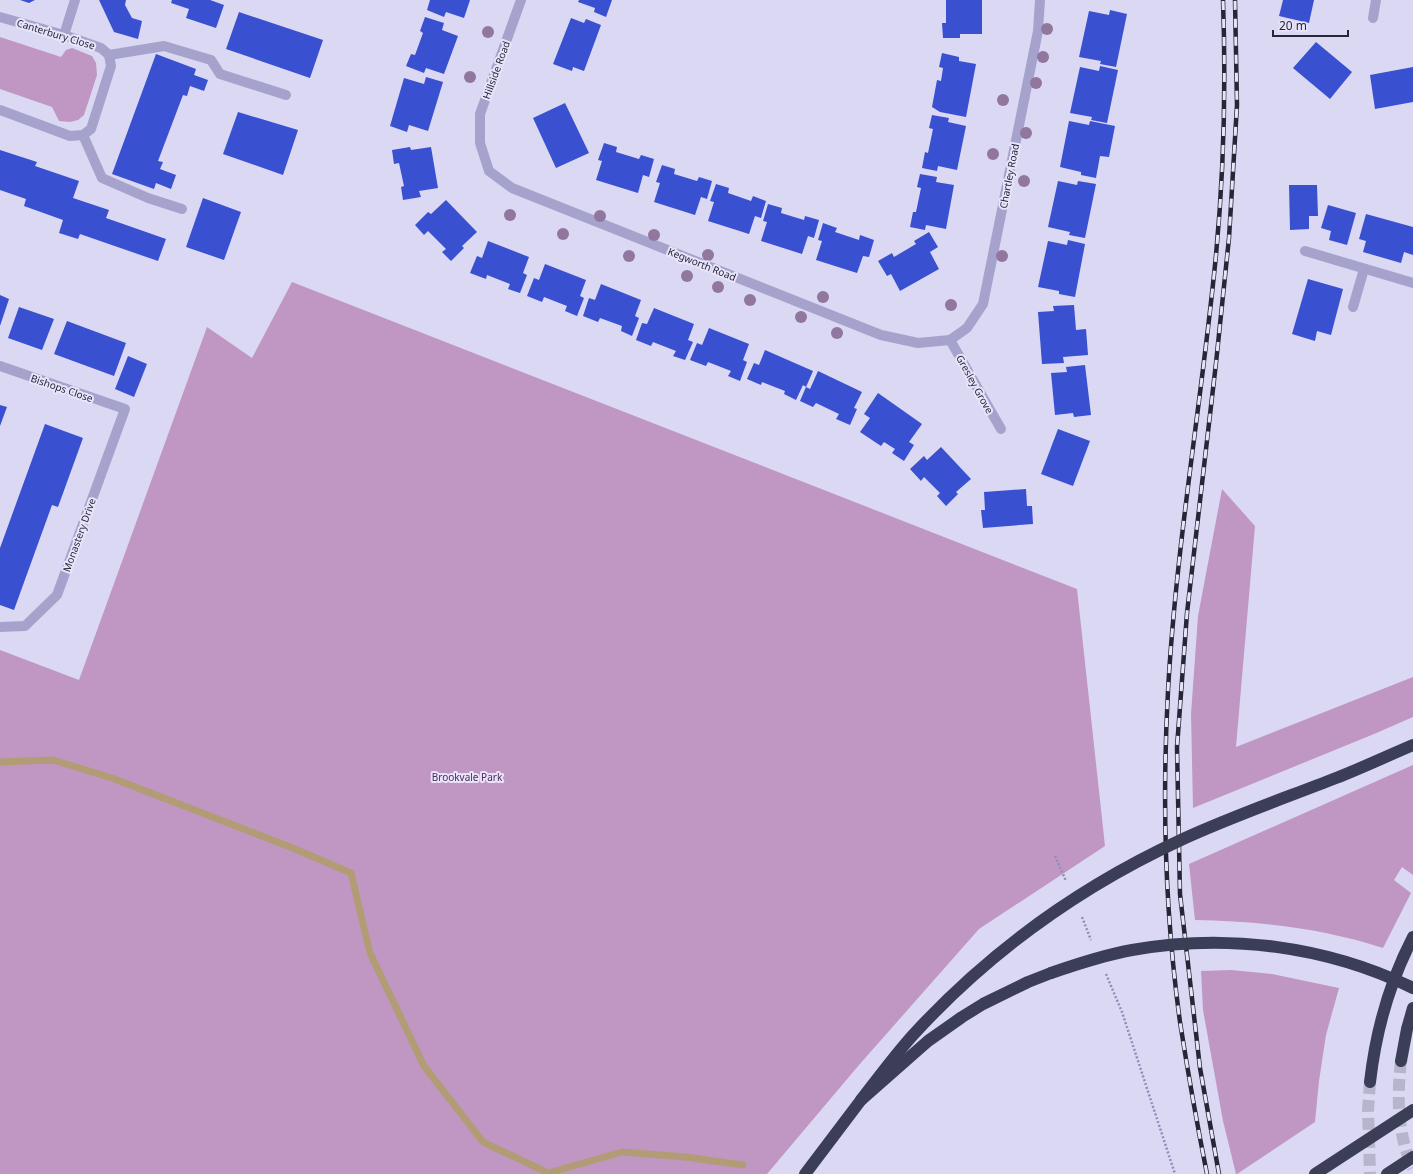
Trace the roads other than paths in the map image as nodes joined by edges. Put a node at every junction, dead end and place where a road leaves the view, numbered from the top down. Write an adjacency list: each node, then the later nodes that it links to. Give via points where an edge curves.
1 (75, 0): 7 (street)
2 (521, 0): 12 (street, Hillside Road, via 480,114)
3 (1040, 0): 18 (street, Chartley Road, via 1038,31 983,304 967,328)
4 (1376, 0): 6 (street)
5 (0, 17): 7 (street, Canterbury Close)
6 (1373, 18)
7 (64, 35): 8 (street, Canterbury Close, via 101,48)
8 (109, 55): 9 (street, via 164,46 211,60 220,74); 11 (street, via 111,66 91,129)
9 (286, 95)
10 (0, 110): 11 (street, via 70,136)
11 (83, 135): 13 (street, via 102,178 148,198)
12 (480, 142): 18 (street, Kegworth Road, via 489,171 512,188 881,335 918,343)
13 (182, 209)
14 (1305, 251): 15 (street)
15 (1364, 268): 16 (street); 17 (street)
16 (1413, 283)
17 (1353, 307)
18 (950, 340): 21 (street, Gresley Grove)
19 (0, 366): 20 (street, Bishops Close)
20 (125, 409): 22 (street, Monastery Drive, via 56,595 25,626)
21 (1001, 429)
22 (0, 627)
23 (1413, 746): 29 (highway, bridge, via 1182,839 1112,875 1062,906 985,965 942,1005 908,1041)
24 (1413, 937): 28 (highway, via 1388,994)
25 (1413, 988): 29 (highway, bridge, via 1344,962 1280,948 1209,943 1174,944 1132,950 1051,973 984,1004 928,1041)
26 (1413, 1008): 27 (highway)
27 (1401, 1061)
28 (1370, 1082)
29 (860, 1100): 32 (highway)
30 (1413, 1110): 33 (highway, bridge)
31 (1413, 1157): 34 (highway, bridge)
32 (805, 1174)
33 (1315, 1174)
34 (1387, 1174)

